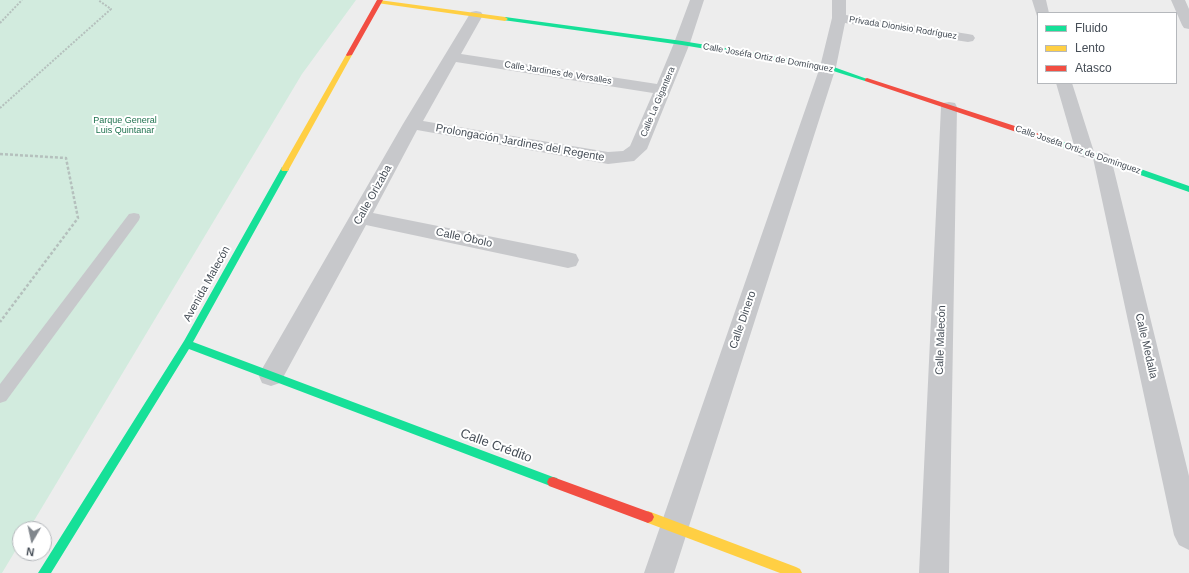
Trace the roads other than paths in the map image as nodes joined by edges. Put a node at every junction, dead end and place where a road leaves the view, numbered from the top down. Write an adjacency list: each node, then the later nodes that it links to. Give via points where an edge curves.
1 (697, 0): 11 (street, Calle La Gigantera)
2 (839, 0): 8 (street, Calle Dinero)
3 (1038, 0): 6 (street)
4 (1178, 0): 9 (street)
5 (379, 1): 7 (street, Calle Joséfa Ortiz de Domínguez); 24 (street, Avenida Malecón)
6 (1042, 12)
7 (476, 15): 11 (street, Calle Joséfa Ortiz de Domínguez); 12 (street, Calle Orizaba)
8 (838, 18): 10 (street, Privada Dionisio Rodríguez); 13 (street, Calle Dinero)
9 (1189, 25)
10 (968, 38)
11 (682, 43): 13 (street, Calle Joséfa Ortiz de Domínguez); 15 (street, Calle La Gigantera)
12 (453, 57): 15 (street, Calle Jardines de Versalles); 17 (street, Calle Orizaba)
13 (828, 68): 16 (street, Calle Joséfa Ortiz de Domínguez); 27 (street, Calle Dinero)
14 (1064, 84): 18 (street, Calle Medalla)
15 (663, 90): 19 (street, Calle La Gigantera, via 638,149)
16 (949, 107): 18 (street, Calle Joséfa Ortiz de Domínguez); 32 (street, Calle Malecón)
17 (412, 124): 19 (street, Prolongación Jardines del Regente, via 608,158); 22 (street, Calle Orizaba)
18 (1093, 155): 20 (street, Calle Joséfa Ortiz de Domínguez); 28 (street, Calle Medalla)
19 (628, 157)
20 (1189, 189)
21 (134, 217): 26 (lane)
22 (360, 217): 23 (street, Calle Óbolo); 25 (street, Calle Orizaba)
23 (568, 260)
24 (187, 344): 25 (street, Calle Crédito); 29 (street, Avenida Malecón)
25 (271, 376): 27 (street, Calle Crédito)
26 (0, 396)
27 (674, 526): 30 (street, Calle Dinero); 31 (street, Calle Crédito)
28 (1189, 535)
29 (44, 573)
30 (659, 573)
31 (796, 573)
32 (934, 573)

